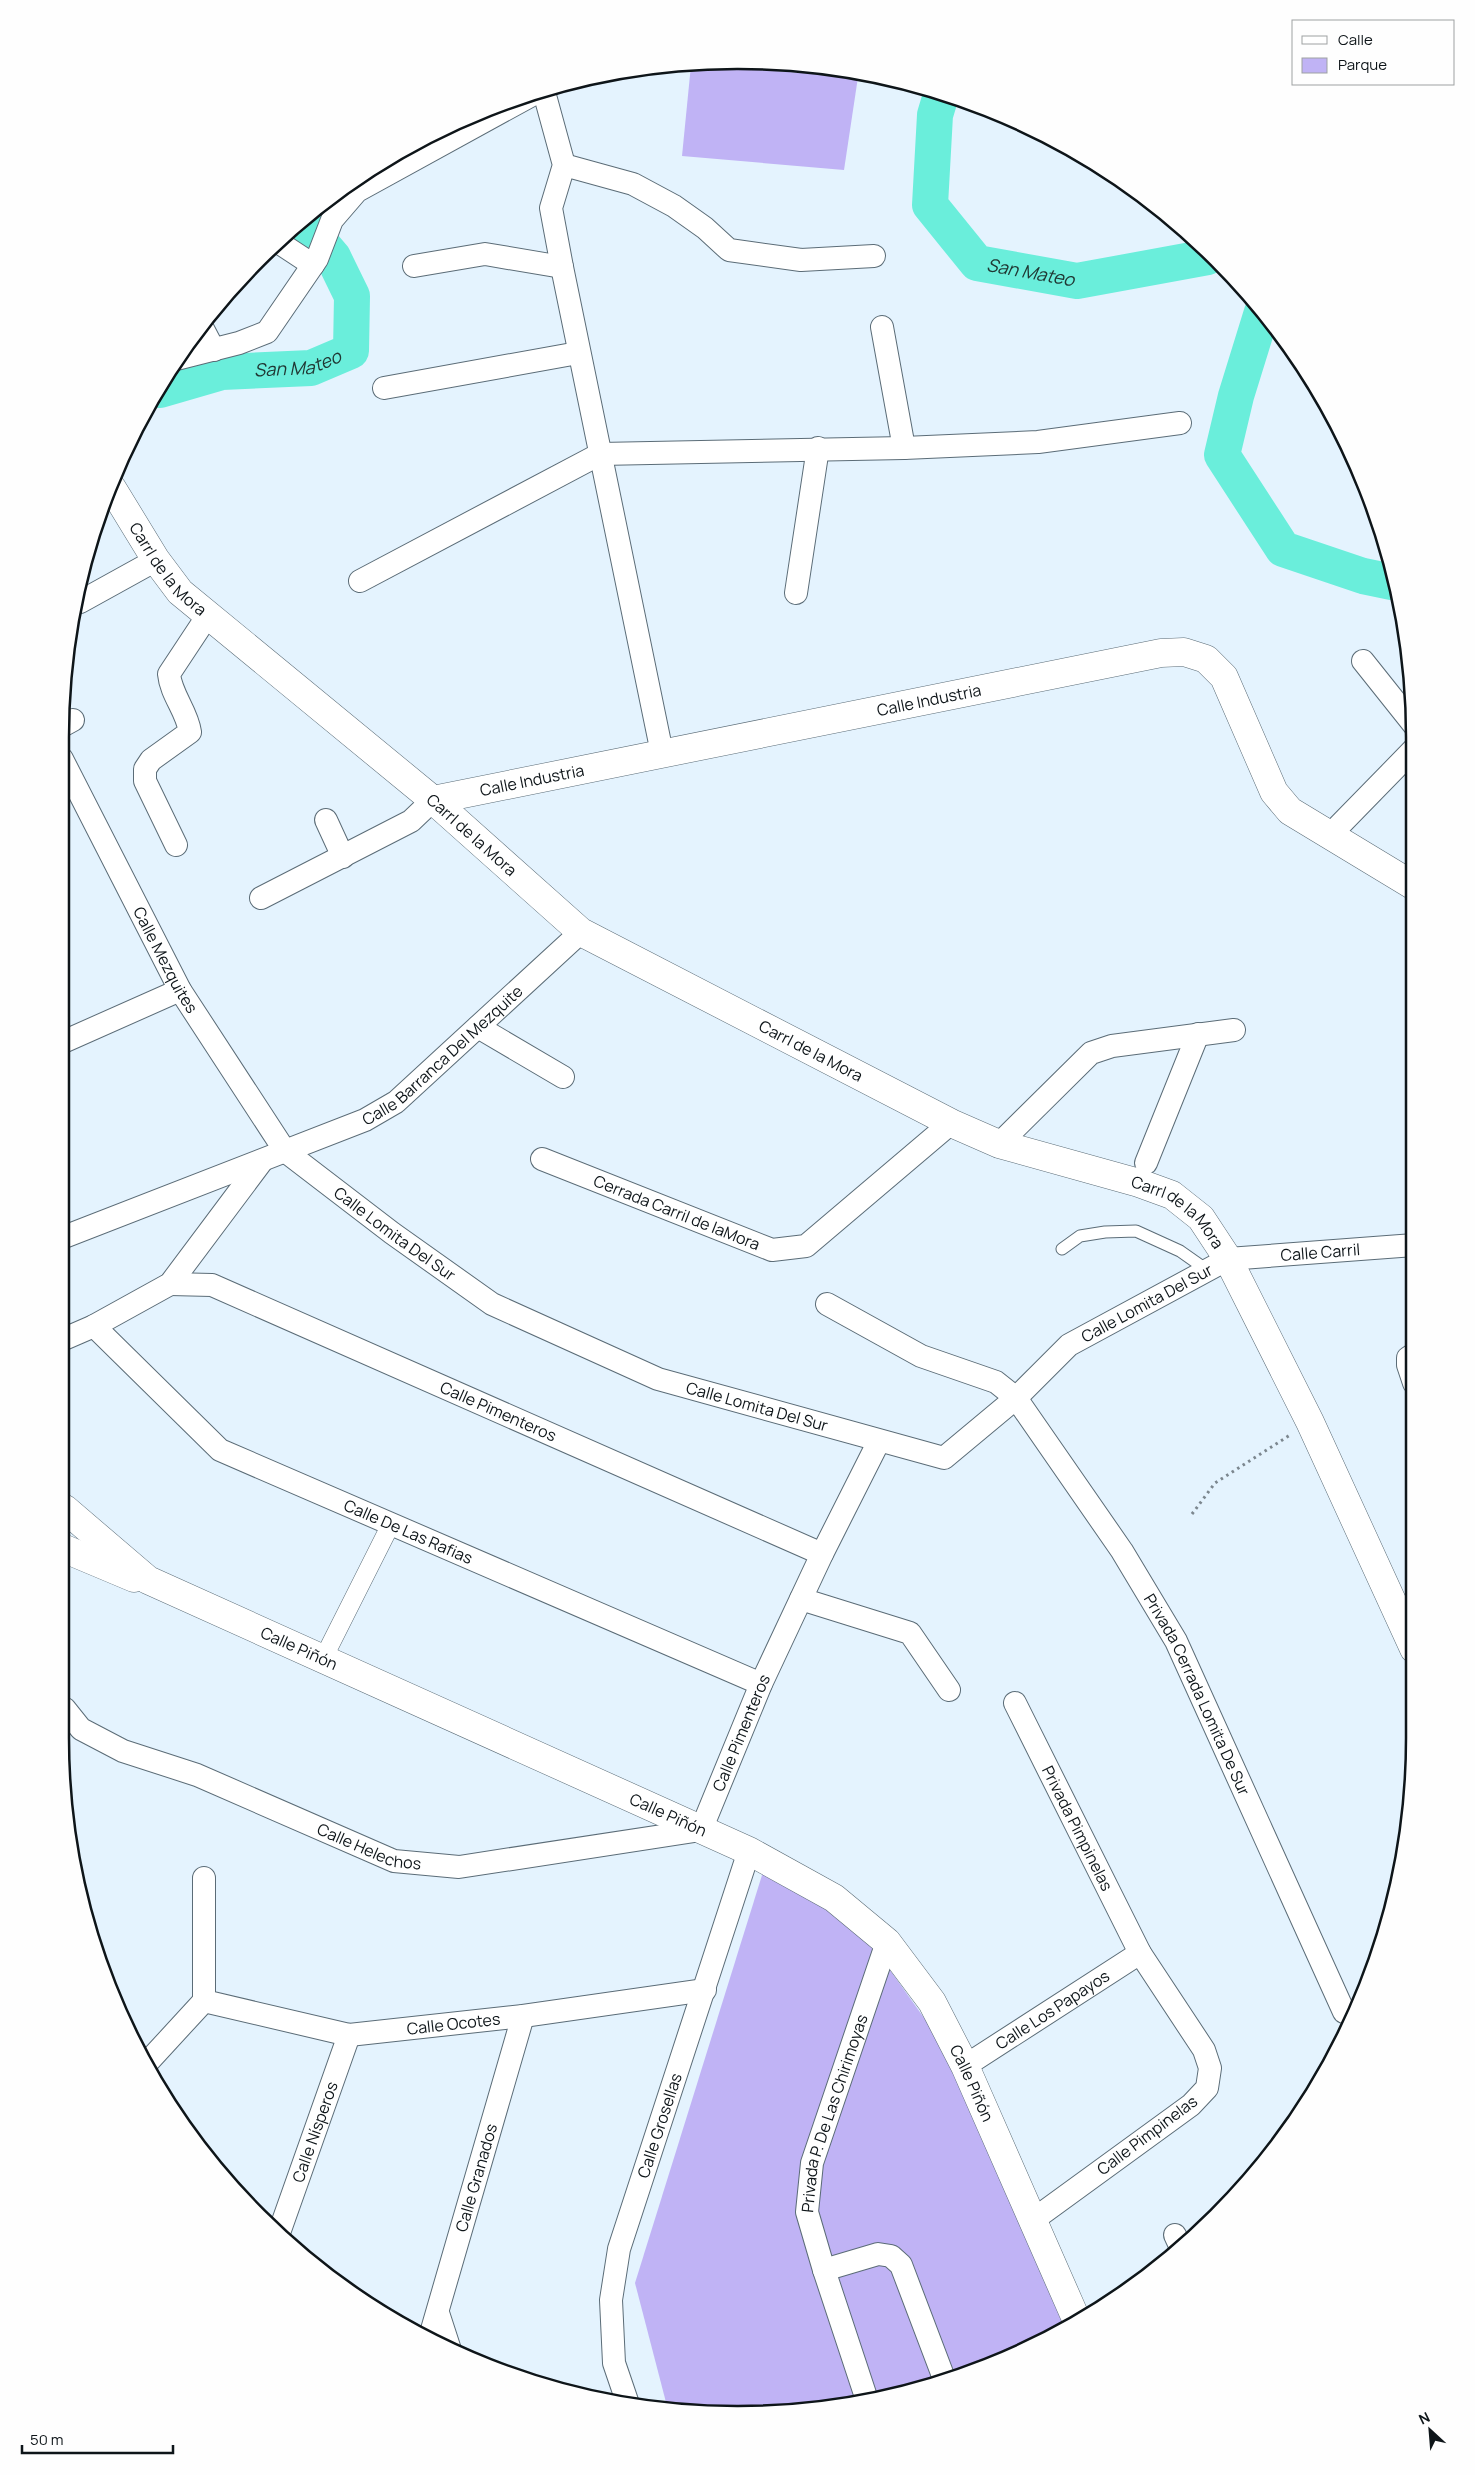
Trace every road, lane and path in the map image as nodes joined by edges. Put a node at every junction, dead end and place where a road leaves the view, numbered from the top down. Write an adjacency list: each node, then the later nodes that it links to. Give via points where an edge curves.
1 (545, 97): 3 (street)
2 (497, 114): 6 (street, via 356,191 332,220)
3 (564, 165): 5 (street, via 633,184 674,206 729,250 801,260); 8 (street, via 551,208)
4 (285, 246): 6 (street)
5 (874, 256)
6 (315, 262): 11 (street, via 267,332)
7 (414, 266): 8 (street, via 485,254)
8 (562, 267): 12 (street)
9 (882, 327): 17 (street)
10 (205, 333): 11 (street)
11 (214, 350): 13 (street)
12 (578, 353): 14 (street); 18 (street)
13 (188, 356)
14 (384, 388)
15 (1180, 423): 17 (street, via 1038,442)
16 (818, 448): 17 (street); 18 (street); 22 (street)
17 (904, 448)
18 (600, 454): 21 (street); 27 (street)
19 (115, 494): 20 (street, Carrl de la Mora)
20 (156, 560): 23 (street); 24 (street, Carrl de la Mora, via 180,592)
21 (360, 580)
22 (796, 593)
23 (84, 600)
24 (208, 615): 30 (street, Carrl de la Mora); 33 (street, via 169,674 190,732 151,760 144,769 145,781)
25 (1363, 661): 26 (street)
26 (1405, 714)
27 (662, 753): 30 (street, Calle Industria); 32 (street, Calle Industria, via 1161,653 1184,652 1206,659 1224,677 1274,792 1290,811)
28 (1406, 757): 32 (street)
29 (69, 773): 38 (street, Calle Mezquites)
30 (433, 800): 34 (street, via 411,821); 37 (street, Carrl de la Mora)
31 (326, 820): 34 (street)
32 (1330, 835): 35 (street, Calle Industria)
33 (176, 845)
34 (343, 857): 36 (street)
35 (1406, 881)
36 (261, 898)
37 (581, 932): 39 (street, Calle Barranca Del Mezquite); 44 (street, Carrl de la Mora)
38 (180, 990): 42 (street); 46 (street, Calle Mezquites)
39 (478, 1027): 43 (street); 46 (street, Calle Barranca Del Mezquite, via 396,1102 365,1120)
40 (1234, 1030): 41 (street)
41 (1198, 1034): 45 (street, via 1112,1046 1091,1054); 49 (street)
42 (69, 1039)
43 (563, 1077)
44 (951, 1123): 45 (street, Carrl de la Mora); 47 (street, Cerrada Carril de laMora, via 806,1246 772,1250)
45 (1000, 1144): 53 (street, Carrl de la Mora, via 1172,1195 1202,1218)
46 (285, 1151): 48 (street); 60 (street, Calle Lomita Del Sur, via 492,1304 658,1378)
47 (542, 1159)
48 (262, 1161): 50 (street); 54 (street)
49 (1146, 1163)
50 (69, 1235)
51 (1406, 1245): 53 (street, Calle Carril)
52 (1062, 1250): 53 (lane, via 1080,1236 1136,1231)
53 (1217, 1265): 58 (street, Calle Lomita Del Sur, via 1069,1345); 59 (street, Carrl de la Mora)
54 (170, 1284): 56 (street); 65 (street, Calle Pimenteros, via 212,1285)
55 (827, 1304): 58 (street, Privada Cerrada Lomita De Sur, via 921,1356 996,1382)
56 (94, 1326): 57 (street); 63 (street, Calle De Las Rafias, via 220,1450)
57 (69, 1337)
58 (1016, 1398): 60 (street, Calle Lomita Del Sur, via 944,1458); 81 (street, Privada Cerrada Lomita De Sur, via 1122,1551 1176,1641)
59 (1310, 1422): 62 (path, via 1215,1483); 68 (street, Carrl de la Mora)
60 (879, 1440): 65 (street, Calle Pimenteros)
61 (69, 1512): 66 (street, Calle Piñón)
62 (1192, 1514)
63 (391, 1524): 69 (street); 70 (street, Calle De Las Rafias)
64 (69, 1551): 66 (street, via 127,1576)
65 (822, 1554): 67 (street, Calle Pimenteros)
66 (148, 1580): 69 (street, Calle Piñón)
67 (801, 1599): 70 (street, Calle Pimenteros); 71 (street, via 910,1633)
68 (1406, 1632)
69 (323, 1659): 74 (street, Calle Piñón)
70 (761, 1684): 74 (street, Calle Pimenteros)
71 (949, 1690)
72 (1015, 1703): 78 (street, Privada Pimpinelas)
73 (69, 1714): 74 (street, Calle Helechos, via 81,1729 123,1751 197,1775 394,1860 458,1867)
74 (701, 1830): 75 (street, Calle Piñón)
75 (749, 1851): 77 (street, Calle Piñón, via 834,1898); 79 (street, Calle Grosellas)
76 (204, 1878): 80 (street)
77 (887, 1942): 85 (street, Calle Piñón, via 932,2002); 88 (street, Privada P. De Las Chirimoyas, via 812,2163 807,2212)
78 (1140, 1953): 85 (street, Calle Los Papayos); 86 (street, Calle Pimpinelas, via 1204,2050 1210,2068 1207,2088 1191,2105)
79 (705, 1990): 82 (street, Calle Ocotes); 95 (street, Calle Grosellas, via 619,2249 611,2300 614,2362)
80 (204, 2001): 83 (street, Calle Ocotes); 84 (street)
81 (1344, 2012)
82 (523, 2016): 83 (street, Calle Ocotes); 89 (street, Calle Granados)
83 (349, 2034): 87 (street, Calle Nísperos)
84 (151, 2058)
85 (965, 2066): 86 (street, Calle Piñón)
86 (1033, 2220): 90 (street, Calle Piñón)
87 (282, 2226)
88 (824, 2270): 93 (street, via 878,2254 891,2256 902,2265); 94 (street, Privada P. De Las Chirimoyas)
89 (438, 2313): 91 (street, Calle Granados); 92 (street)
90 (1075, 2315)
91 (432, 2332)
92 (446, 2339)
93 (942, 2374)
94 (865, 2394)
95 (625, 2396)

